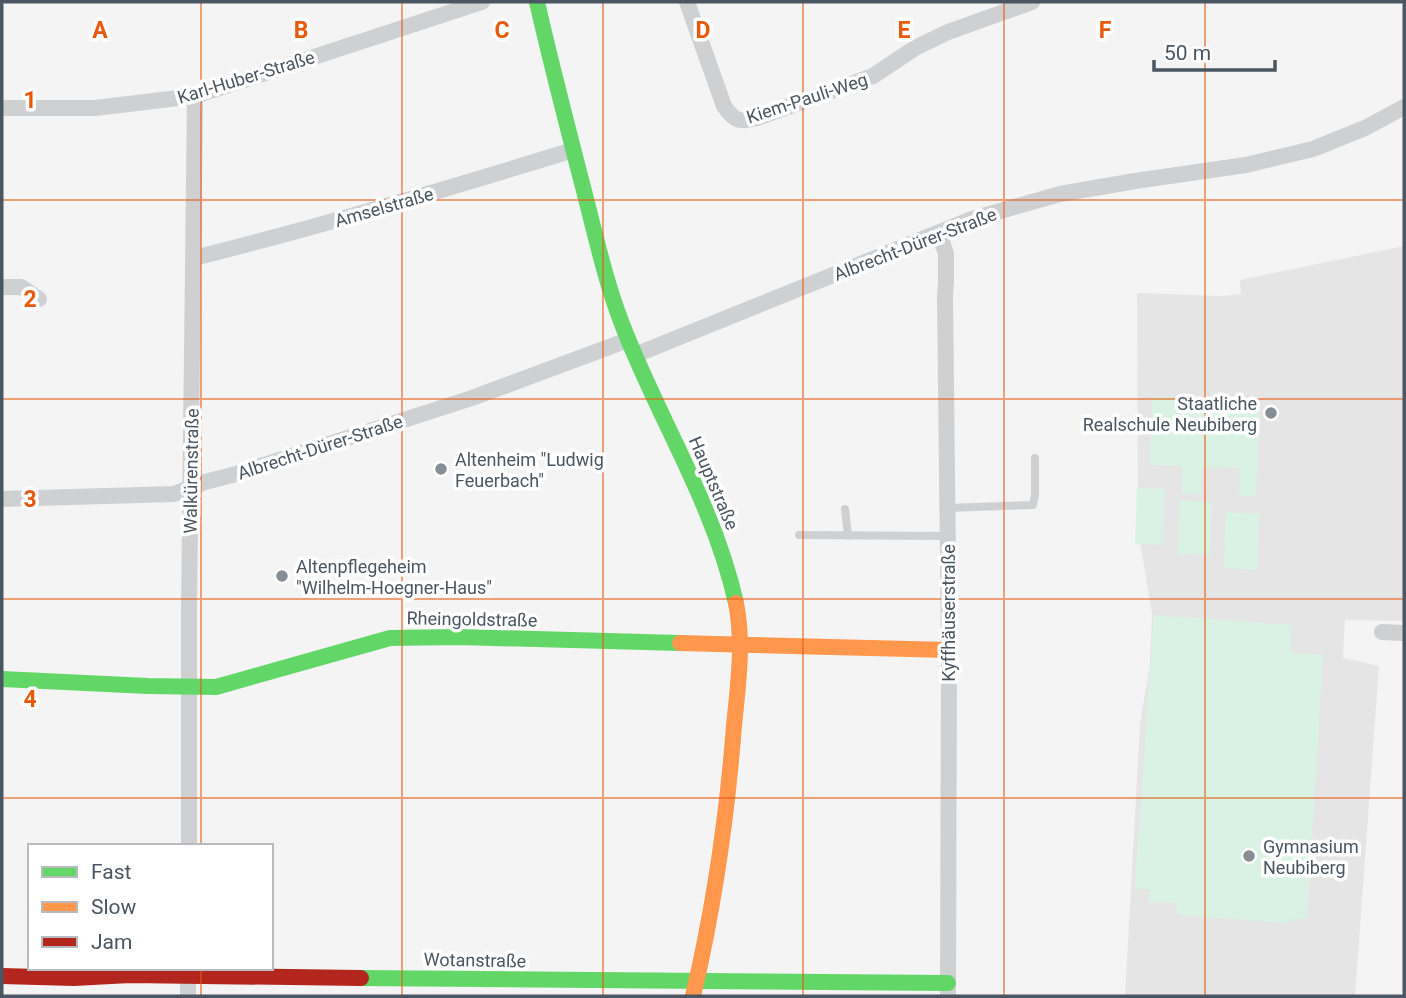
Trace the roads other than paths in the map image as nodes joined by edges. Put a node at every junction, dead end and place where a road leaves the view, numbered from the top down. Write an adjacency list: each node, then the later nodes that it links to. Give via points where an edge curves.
1 (482, 2): 5 (street, Karl-Huber-Straße)
2 (537, 2): 8 (street, Hauptstraße)
3 (687, 2): 4 (street, Kiem-Pauli-Weg, via 724,106 732,118 741,121 873,76 948,32)
4 (1032, 2)
5 (195, 96): 7 (street, Karl-Huber-Straße, via 95,108); 10 (street, Walkürenstraße)
6 (1404, 107): 9 (street, Albrecht-Dürer-Straße, via 1313,149 1246,165 1060,194)
7 (2, 108)
8 (573, 150): 10 (street, Amselstraße, via 384,208); 13 (street, Hauptstraße, via 602,264)
9 (939, 232): 13 (street, Albrecht-Dürer-Straße); 17 (street, Kyffhäuserstraße, via 946,254)
10 (194, 258): 15 (street, Walkürenstraße)
11 (2, 287): 12 (street, via 21,287)
12 (39, 299)
13 (632, 348): 15 (street, Albrecht-Dürer-Straße); 24 (street, Hauptstraße, via 714,529 732,584)
14 (1035, 458): 17 (lane, via 1033,505)
15 (191, 489): 16 (street, Albrecht-Dürer-Straße, via 174,494); 27 (street, Walkürenstraße)
16 (2, 499)
17 (947, 508): 21 (street, Kyffhäuserstraße)
18 (845, 509): 20 (lane)
19 (799, 535): 20 (lane)
20 (848, 536): 21 (lane)
21 (948, 536): 25 (street, Kyffhäuserstraße)
22 (1382, 632): 23 (street)
23 (1404, 633)
24 (740, 644): 25 (street, Rheingoldstraße); 27 (street, Rheingoldstraße, via 390,638 216,687); 31 (street, Hauptstraße, via 724,828)
25 (949, 650): 32 (street, Kyffhäuserstraße)
26 (2, 679): 27 (street, Rheingoldstraße)
27 (190, 686): 28 (street, Walkürenstraße)
28 (189, 844)
29 (188, 972): 30 (street, Wotanstraße, via 74,978); 31 (street, Wotanstraße); 33 (street)
30 (2, 976)
31 (695, 989): 32 (street, Wotanstraße)
32 (948, 990)
33 (188, 996)

